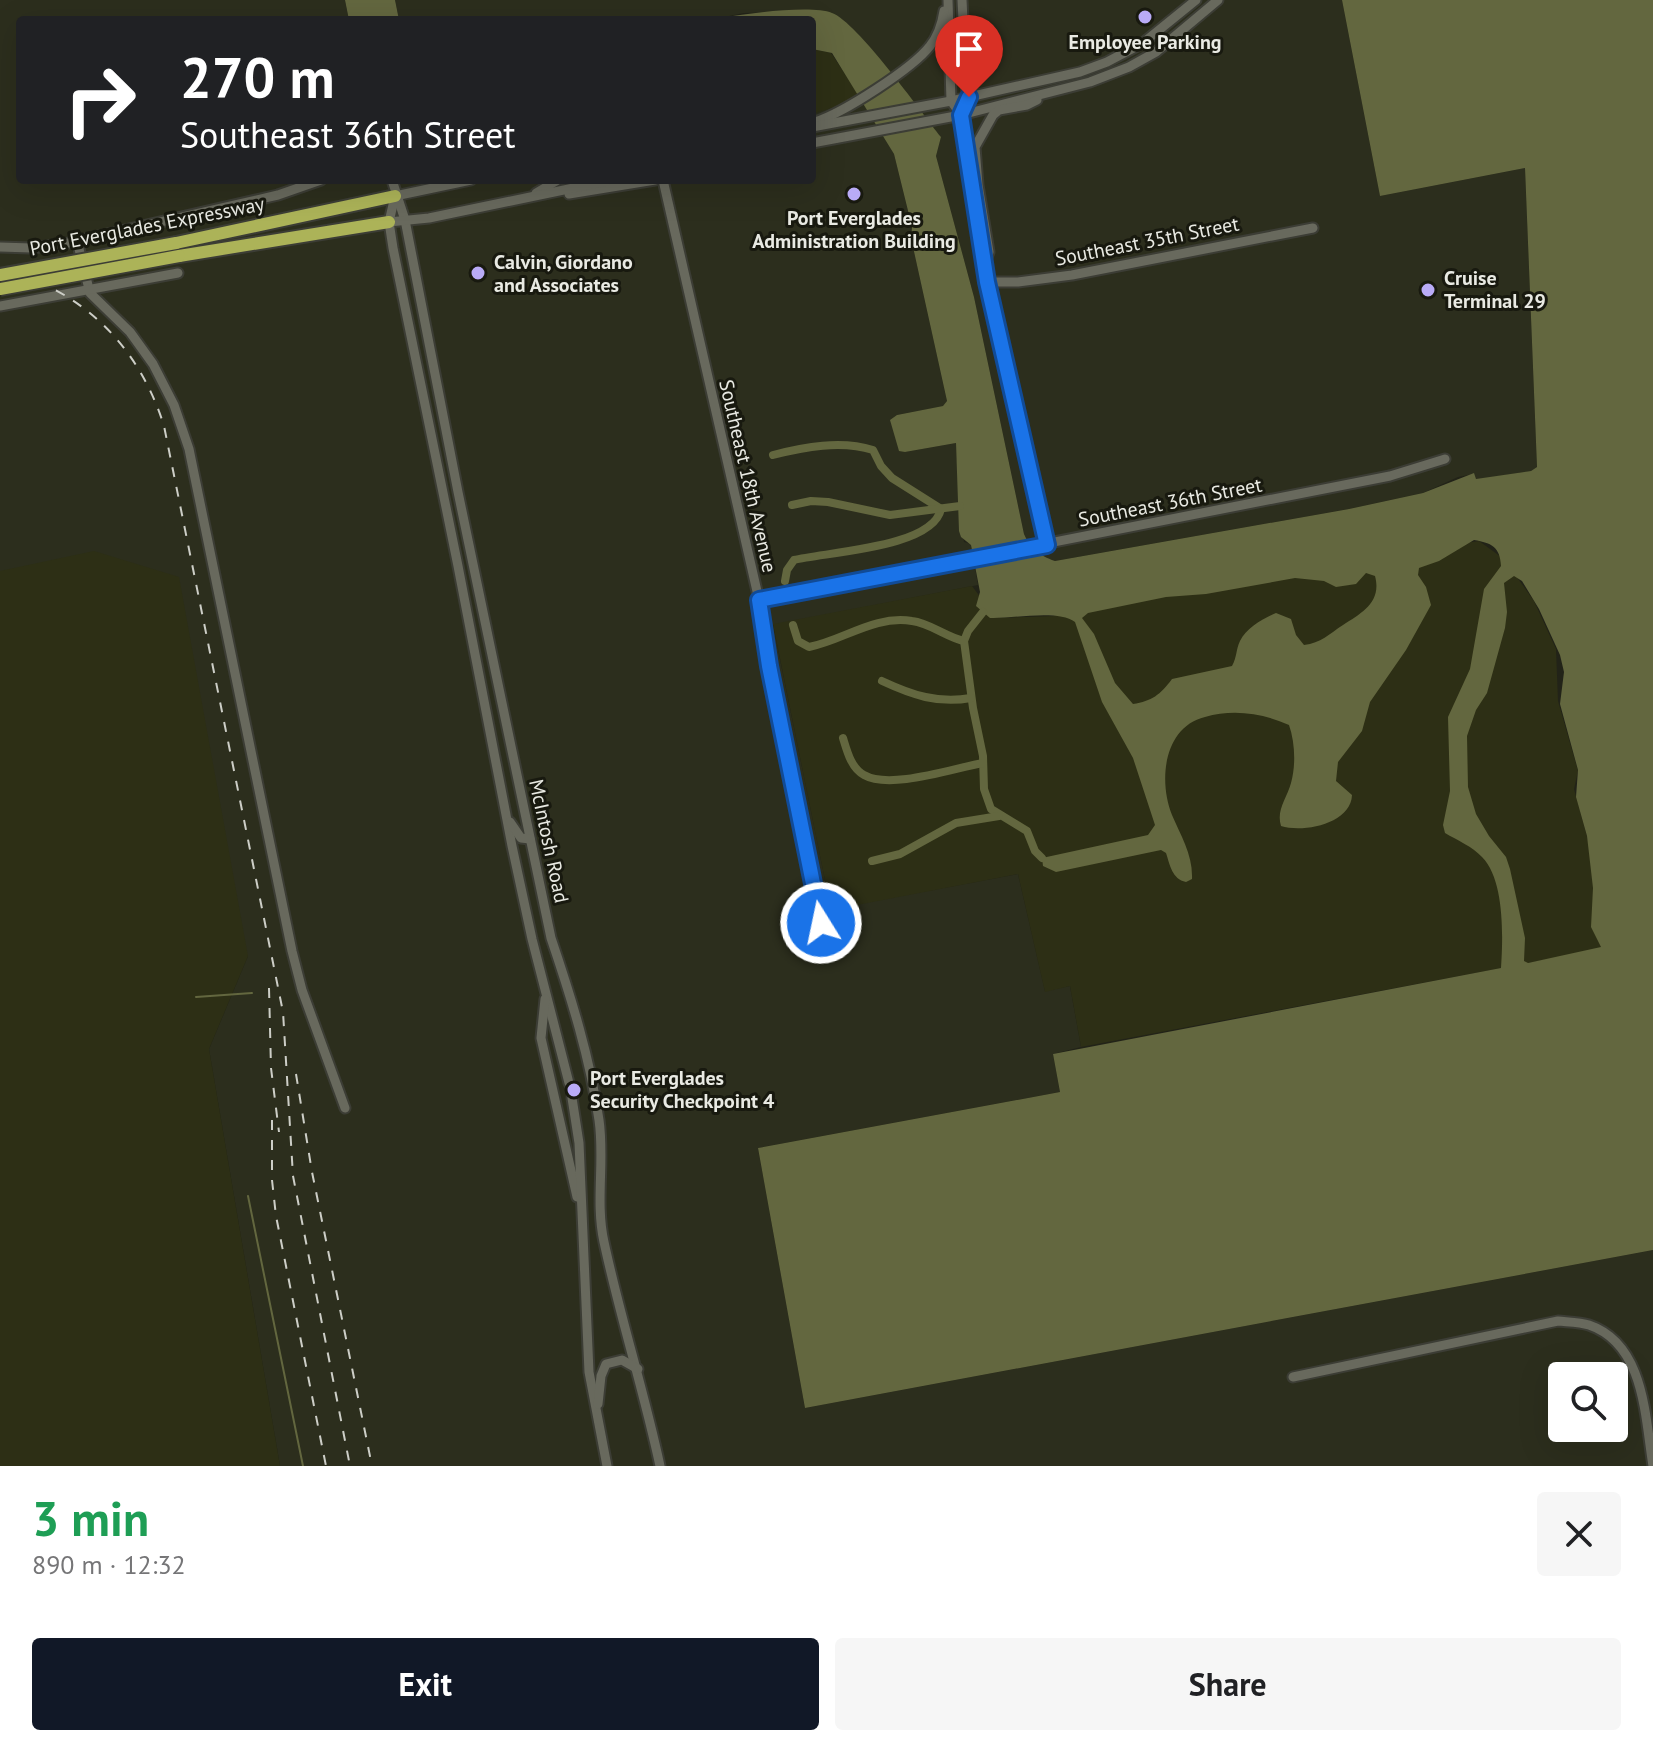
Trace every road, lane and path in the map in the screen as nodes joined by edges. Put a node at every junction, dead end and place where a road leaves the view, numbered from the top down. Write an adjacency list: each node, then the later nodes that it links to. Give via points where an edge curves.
1 (947, 0): 7 (street); 9 (street, via 930,47 857,101)
2 (962, 0): 6 (street)
3 (1196, 0): 6 (street, via 1154,35 1107,62)
4 (1218, 0): 5 (street, via 1144,60)
5 (1050, 93): 8 (street); 29 (street, via 1027,105 999,110 977,140 974,156 989,252)
6 (969, 97): 7 (street); 8 (street)
7 (951, 101): 8 (street); 10 (street)
8 (961, 115): 11 (street); 29 (street)
9 (816, 123)
10 (816, 124)
11 (816, 142)
12 (310, 184): 26 (street)
13 (393, 184): 21 (street)
14 (452, 184): 21 (street)
15 (543, 184): 22 (street)
16 (551, 184): 22 (street)
17 (568, 184): 22 (street)
18 (594, 184): 22 (street)
19 (635, 184): 22 (street)
20 (664, 184): 38 (street, Southeast 18th Avenue)
21 (395, 196): 23 (street, McIntosh Road); 24 (street); 28 (highway, Port Everglades Expressway)
22 (526, 199): 23 (street)
23 (405, 220): 24 (street); 40 (street, McIntosh Road)
24 (389, 222): 28 (highway, Port Everglades Expressway); 39 (street, McIntosh Road)
25 (1313, 228): 32 (street, Southeast 35th Street, via 1072,275)
26 (77, 241): 27 (street); 34 (street)
27 (0, 247)
28 (178, 249): 31 (highway, Port Everglades Expressway, bridge); 33 (highway, Port Everglades Expressway, bridge)
29 (984, 265): 32 (street)
30 (178, 273): 34 (street)
31 (0, 275)
32 (987, 282): 37 (street)
33 (0, 289)
34 (89, 289): 35 (street); 45 (street, via 153,364 184,434 292,951)
35 (0, 306)
36 (1445, 459): 37 (street, Southeast 36th Street, via 1390,476)
37 (1042, 546): 38 (street, Southeast 36th Street)
38 (759, 600): 41 (street, Southeast 18th Avenue)
39 (506, 816): 40 (street, via 521,838); 42 (street, McIntosh Road)
40 (530, 839): 47 (street, McIntosh Road, via 600,1121 602,1227)
41 (821, 923)
42 (546, 992): 43 (street, McIntosh Road); 46 (street, McIntosh Road, via 541,1038)
43 (569, 1083)
44 (572, 1098): 46 (street, McIntosh Road)
45 (345, 1108)
46 (582, 1218): 49 (street, McIntosh Road, via 589,1372)
47 (638, 1369): 49 (street, via 622,1360 606,1364); 51 (street, McIntosh Road)
48 (1293, 1377): 52 (street, via 1558,1321 1588,1324 1612,1336 1632,1364)
49 (597, 1415): 50 (street, McIntosh Road)
50 (607, 1466)
51 (660, 1466)
52 (1653, 1466)

